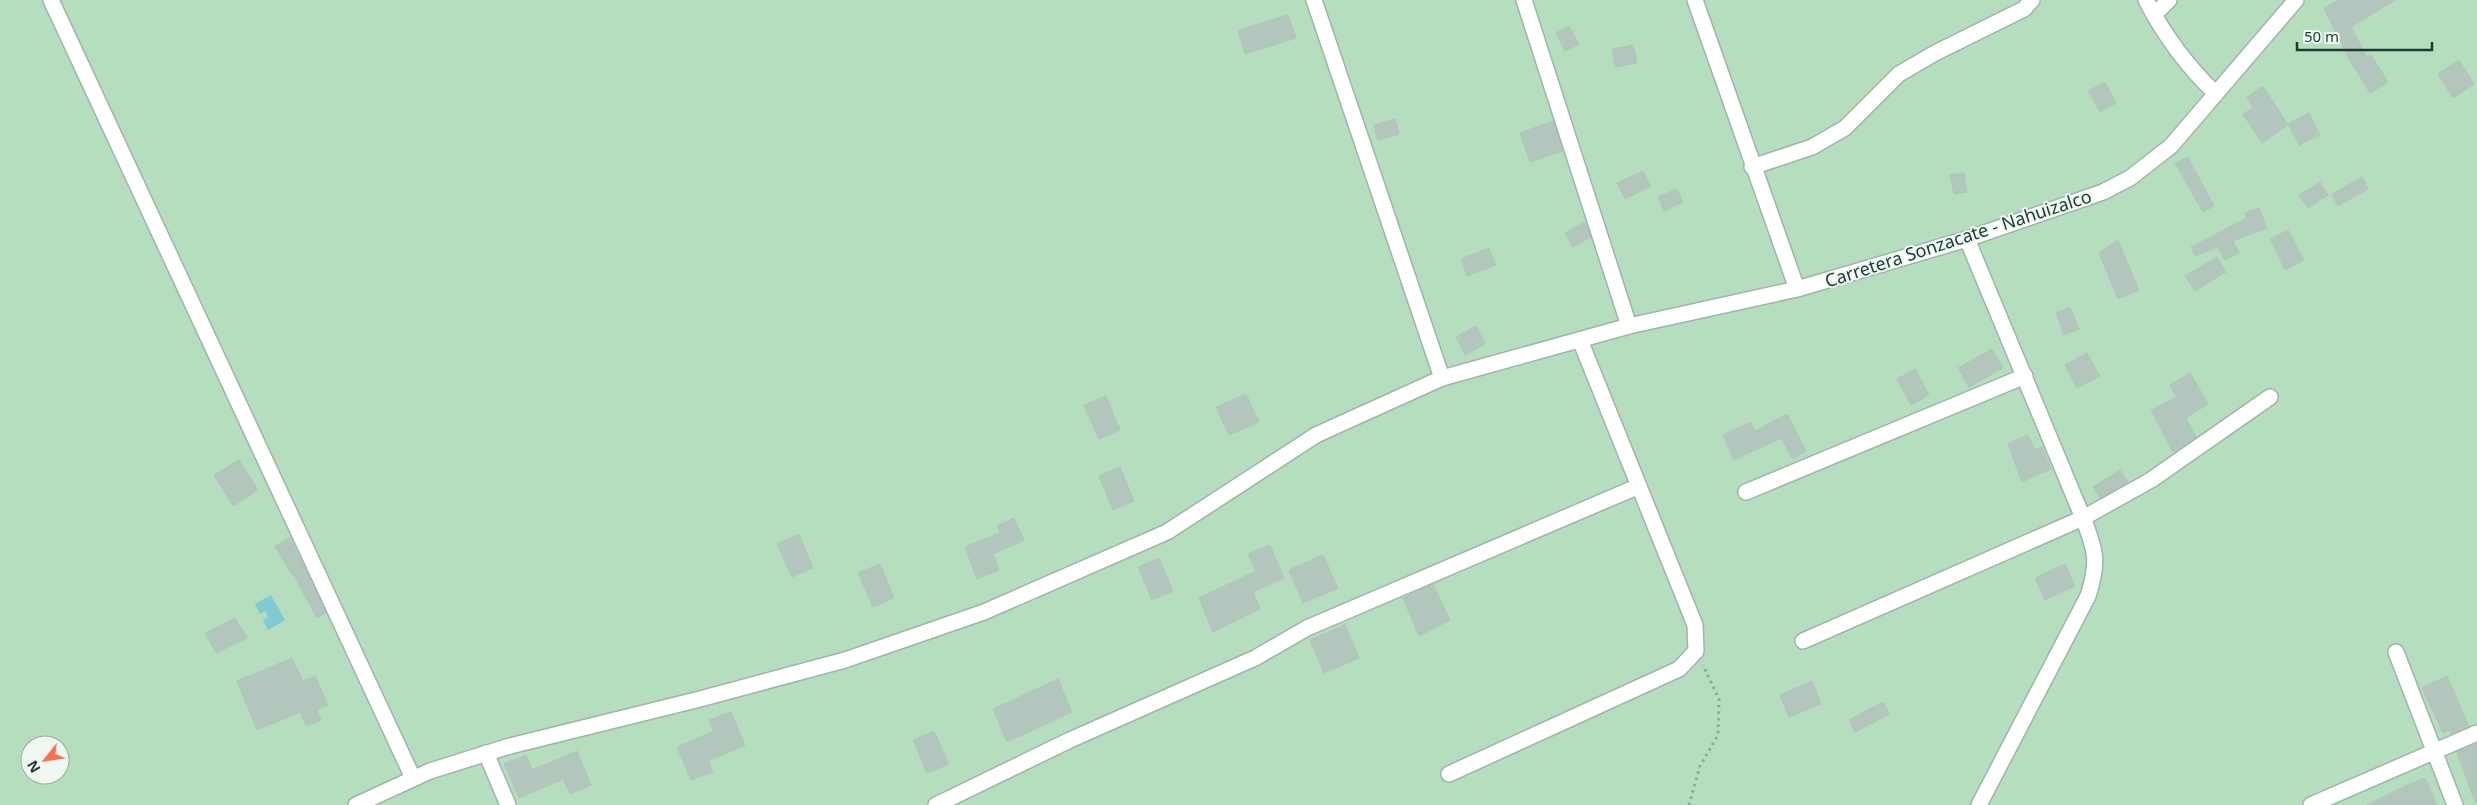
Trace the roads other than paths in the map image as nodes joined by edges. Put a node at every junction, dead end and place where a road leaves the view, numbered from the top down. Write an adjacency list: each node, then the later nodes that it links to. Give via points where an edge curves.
1 (51, 0): 28 (street)
2 (1314, 0): 17 (street)
3 (1524, 0): 14 (street)
4 (1695, 0): 11 (street)
5 (2032, 0): 11 (street, via 2024,9 1899,74 1844,128 1812,147)
6 (2146, 0): 9 (street)
7 (2169, 0): 9 (street)
8 (2296, 0): 10 (street, Carretera Sonzacate - Nahuizalco)
9 (2154, 15): 10 (street, via 2196,75)
10 (2215, 94): 12 (street, Carretera Sonzacate - Nahuizalco, via 2171,146 2130,178 2075,203)
11 (1752, 167): 13 (street)
12 (1967, 239): 13 (street, Carretera Sonzacate - Nahuizalco); 16 (street)
13 (1797, 288): 14 (street, Carretera Sonzacate - Nahuizalco)
14 (1629, 326): 15 (street, Carretera Sonzacate - Nahuizalco)
15 (1580, 340): 17 (street, Carretera Sonzacate - Nahuizalco); 19 (street)
16 (2025, 376): 20 (street); 21 (street)
17 (1442, 378): 26 (street, Carretera Sonzacate - Nahuizalco, via 1316,435 1167,532 984,612 845,660)
18 (2270, 397): 21 (street, via 2159,475)
19 (1640, 486): 27 (street, via 1695,625 1696,651 1679,669); 31 (street, via 1307,628 1255,658 1070,740)
20 (1746, 492)
21 (2083, 518): 22 (street); 32 (street, via 2093,543 2096,571 2088,596)
22 (1803, 641)
23 (2396, 652): 25 (street)
24 (2477, 733): 25 (street)
25 (2435, 750): 33 (street); 34 (street)
26 (486, 754): 28 (street, Carretera Sonzacate - Nahuizalco); 30 (street)
27 (1449, 774)
28 (413, 778): 29 (street, Carretera Sonzacate - Nahuizalco)
29 (356, 805)
30 (508, 805)
31 (936, 805)
32 (1979, 805)
33 (2311, 805)
34 (2456, 805)

